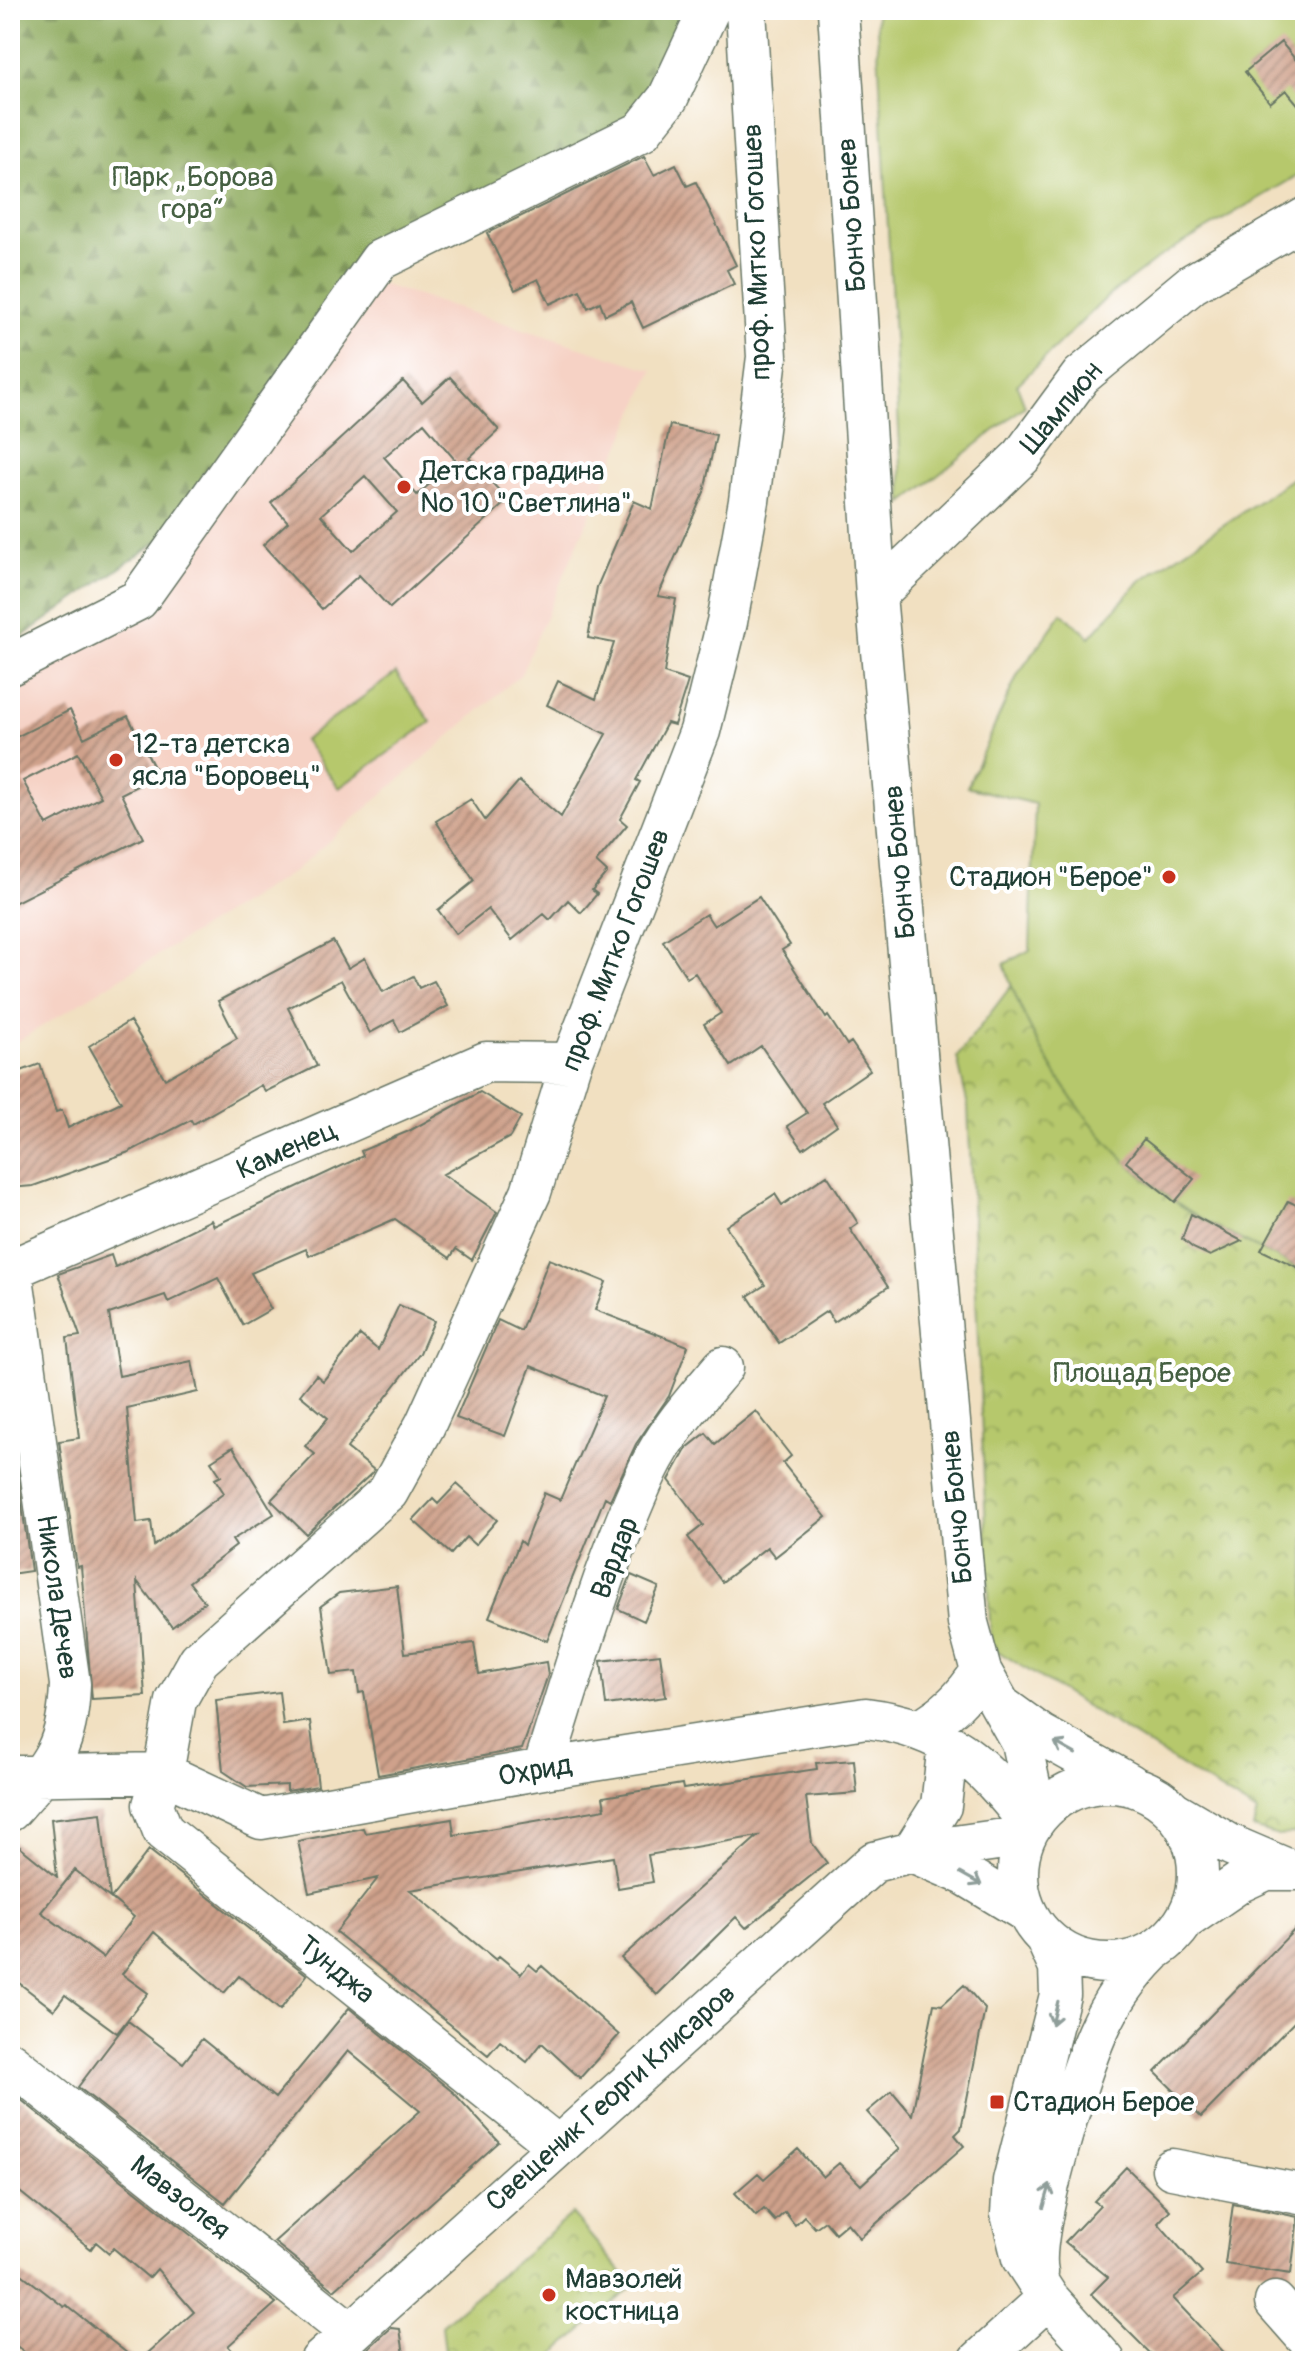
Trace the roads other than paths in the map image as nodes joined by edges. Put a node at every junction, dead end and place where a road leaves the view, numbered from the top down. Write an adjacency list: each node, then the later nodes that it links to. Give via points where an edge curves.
1 (709, 10): 6 (street, via 668,98 641,132 380,260 138,600)
2 (746, 10): 7 (street, проф. Митко Гогошев, via 767,357 749,501 700,731)
3 (838, 10): 5 (street, Бончо Бонев)
4 (1305, 218): 5 (street, Шампион, via 1192,284 1081,376 1022,456)
5 (876, 595): 10 (street, Бончо Бонев, via 968,1623)
6 (10, 665)
7 (571, 1063): 8 (street, Каменец, via 486,1062); 14 (street, проф. Митко Гогошев, via 531,1192 425,1425 388,1492 199,1660 176,1701)
8 (11, 1270): 15 (street, Никола Дечев, via 70,1684 69,1720 60,1750)
9 (723, 1367): 13 (street, Вардар, via 649,1469 582,1643)
10 (981, 1671): 11 (street, Бончо Бонев); 12 (street)
11 (1001, 1705): 16 (street, Бончо Бонев, one-way to 11, via 1040,1734); 19 (street, Бончо Бонев, via 1021,1742)
12 (933, 1737): 13 (street, Охрид, via 904,1723 866,1718); 19 (street, Охрид, via 979,1764); 20 (street, via 941,1806)
13 (543, 1769): 14 (street, Охрид, via 261,1819)
14 (163, 1773): 15 (street, Охрид); 26 (street, Тунджа, via 153,1805 163,1831)
15 (25, 1776): 17 (street, Никола Дечев)
16 (1133, 1786): 18 (street); 19 (street, via 1081,1786 1064,1793)
17 (10, 1811)
18 (1175, 1811): 21 (street, via 1231,1845); 22 (street, via 1191,1837 1198,1866 1196,1896)
19 (1031, 1826): 20 (street, Свещеник Георги Клисаров); 23 (street, via 1017,1874)
20 (912, 1852): 23 (street, one-way to 23, via 965,1875); 26 (street, Свещеник Георги Клисаров, via 874,1862 860,1873)
21 (1295, 1869): 22 (street, via 1266,1870)
22 (1186, 1919): 24 (street)
23 (1036, 1925): 24 (street, via 1070,1955 1097,1963 1126,1962); 29 (street, one-way to 29, via 1059,1968 1060,1995 1010,2205 1022,2258)
24 (1153, 1952): 29 (street, one-way to 24, via 1037,2267 1038,2231 1086,2063 1106,2016)
25 (10, 2062): 31 (street, Мавзолея)
26 (558, 2146): 31 (street, Свещеник Георги Клисаров)
27 (1172, 2169): 28 (street)
28 (1305, 2195)
29 (1048, 2298): 34 (street); 35 (street)
30 (1275, 2302): 32 (street)
31 (351, 2333): 33 (street, Свещеник Георги Клисаров)
32 (1305, 2336)
33 (320, 2361)
34 (979, 2361)
35 (1105, 2361)

